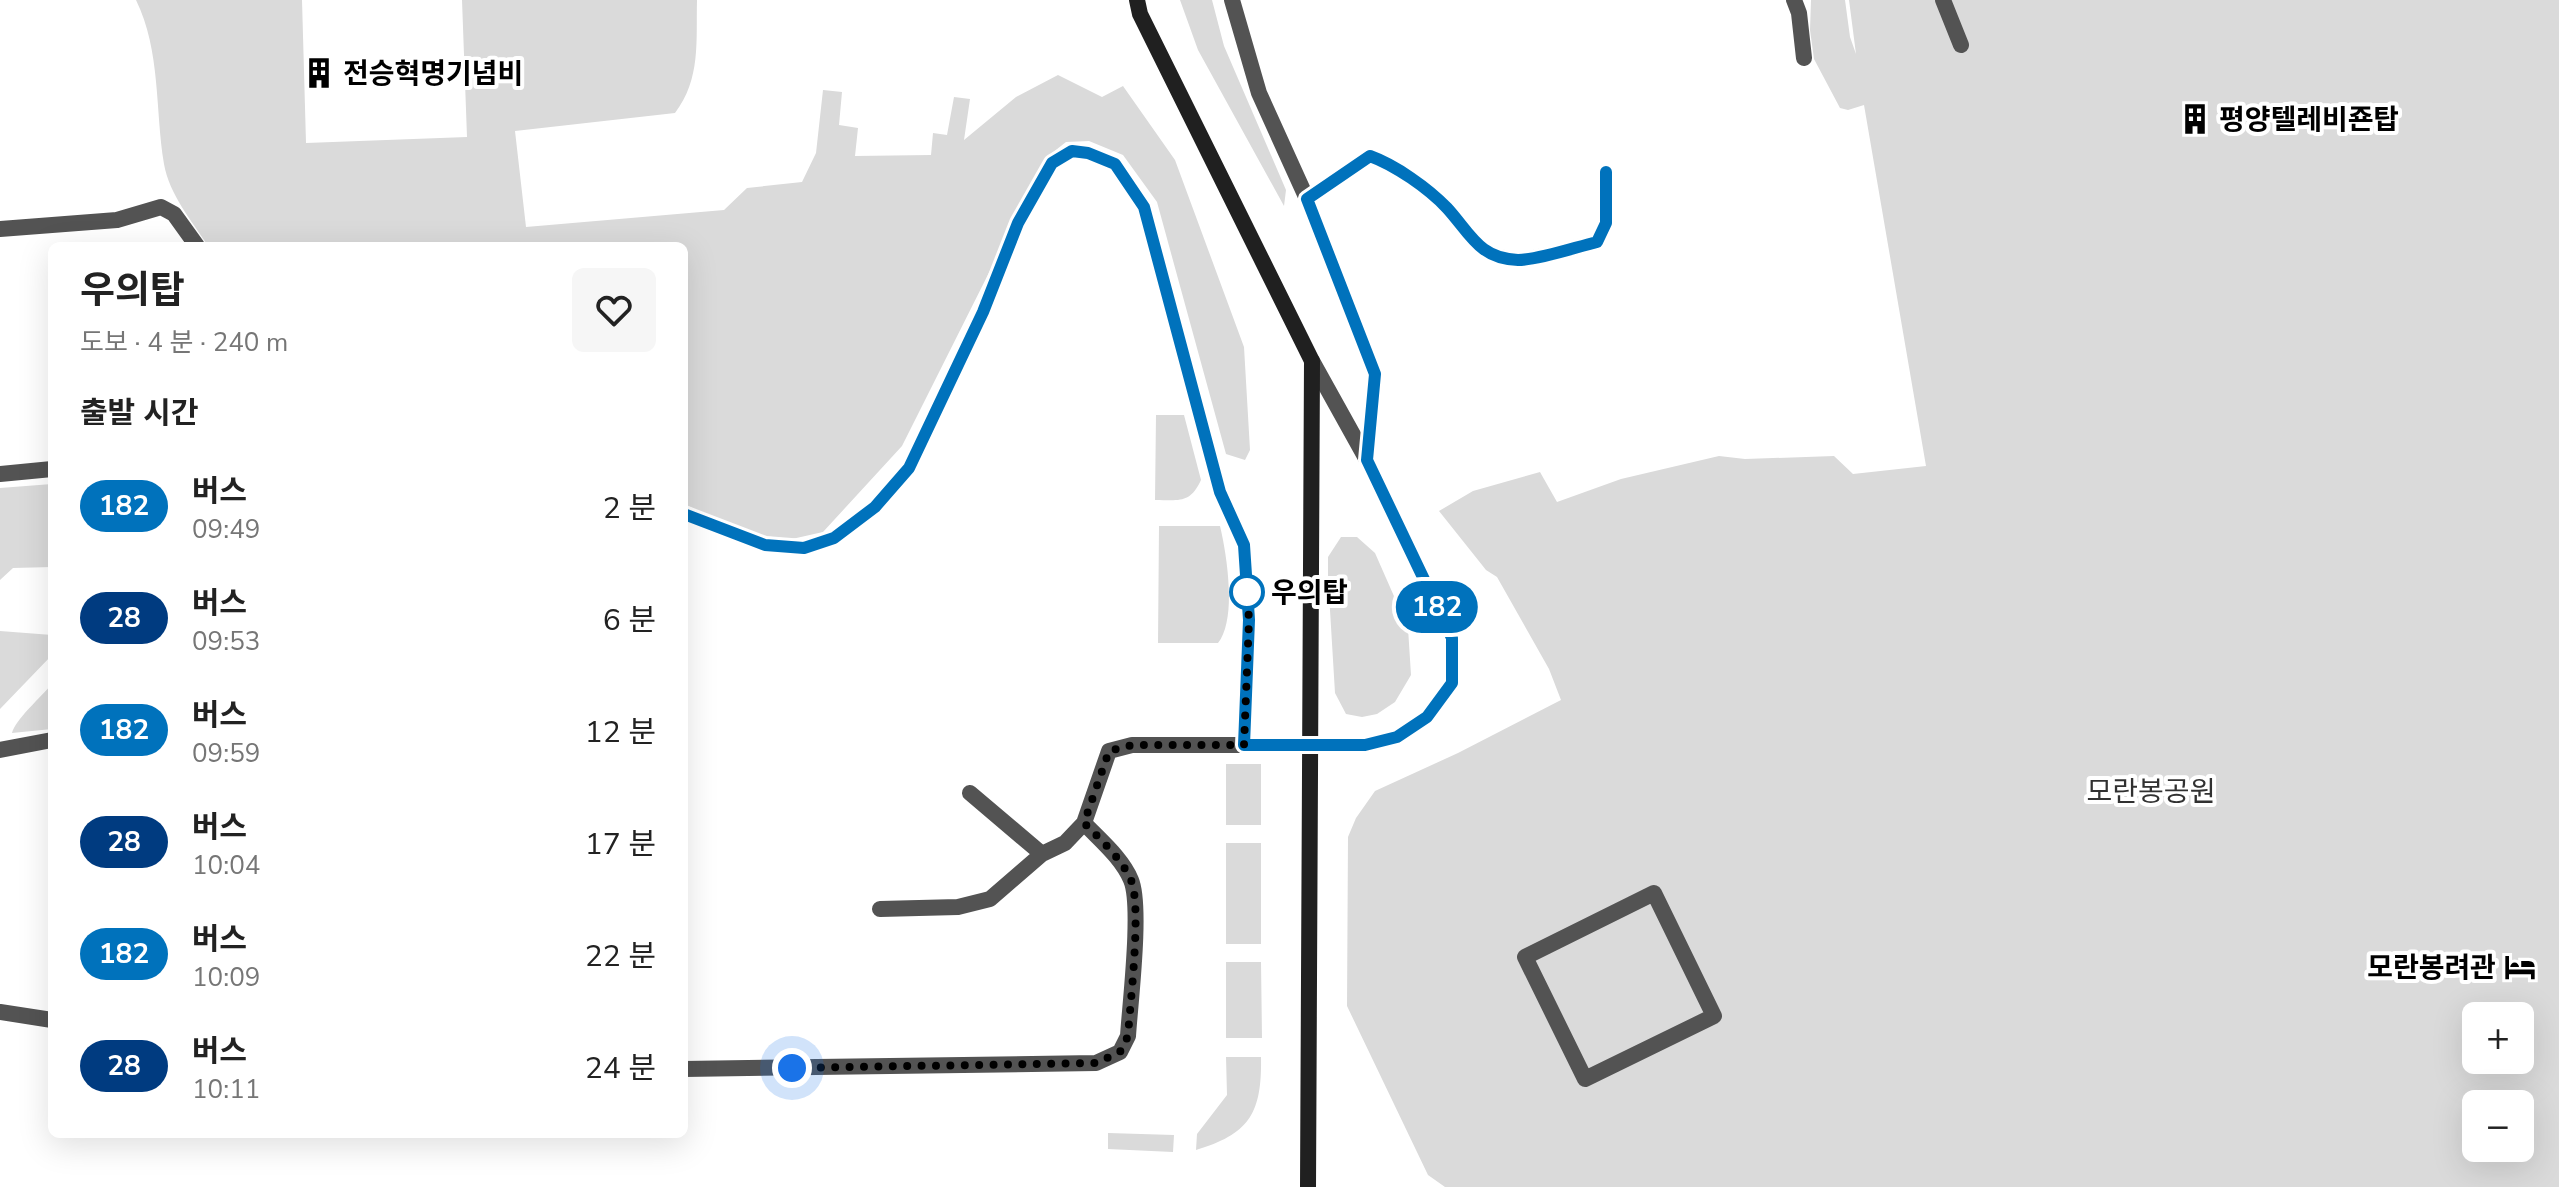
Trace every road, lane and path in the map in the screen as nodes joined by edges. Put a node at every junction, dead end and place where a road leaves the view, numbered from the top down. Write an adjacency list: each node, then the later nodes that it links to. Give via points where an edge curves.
1 (1137, 0): 11 (main road)
2 (1232, 0): 8 (street, via 1259,93)
3 (1794, 0): 6 (street)
4 (1943, 0): 5 (street)
5 (1961, 45)
6 (1804, 58)
7 (1606, 172): 8 (street, via 1606,223 1597,242 1520,260 1490,255 1446,206 1389,163 1370,156)
8 (1307, 199): 12 (street, via 1375,374)
9 (0, 229): 10 (street, via 117,220 161,207 174,214)
10 (194, 242)
11 (1312, 361): 12 (street); 18 (main road)
12 (1367, 460): 18 (street, via 1452,638 1452,683 1427,717 1397,737 1365,745)
13 (48, 469): 14 (street)
14 (0, 474)
15 (688, 516): 17 (street, via 765,545 804,548 834,538 875,507 909,468 983,312 1018,223 1052,163 1072,151 1115,164 1144,207 1220,492 1244,545 1249,620)
16 (48, 741): 19 (street)
17 (1244, 745): 18 (street); 21 (street, via 1132,745 1109,751)
18 (1309, 746): 28 (main road)
19 (0, 750)
20 (970, 793): 22 (street)
21 (1084, 823): 22 (street, via 1065,843); 27 (street, via 1113,852 1132,882 1128,1036 1120,1052 1096,1063)
22 (1042, 854): 23 (street, via 976,905)
23 (880, 909)
24 (1525, 957): 24 (street, via 1585,1079 1714,1016 1654,893)
25 (0, 1012): 26 (street)
26 (48, 1019)
27 (688, 1069)
28 (1308, 1187)

